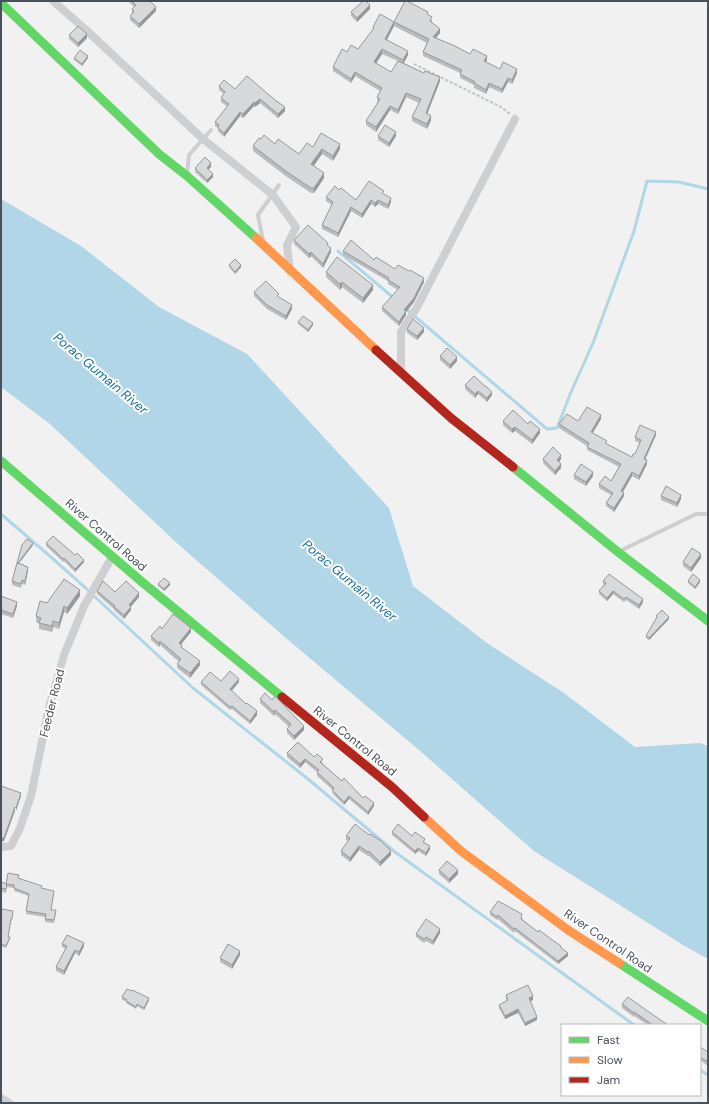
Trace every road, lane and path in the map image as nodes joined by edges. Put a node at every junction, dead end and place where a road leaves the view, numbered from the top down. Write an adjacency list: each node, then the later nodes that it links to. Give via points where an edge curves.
1 (53, 1): 6 (street)
2 (1, 3): 7 (street, via 159,154)
3 (414, 64): 4 (path, via 501,107)
4 (515, 119): 12 (street, via 416,309 400,332)
5 (211, 130): 6 (lane)
6 (203, 139): 7 (lane, via 189,155); 9 (street)
7 (186, 176): 10 (street)
8 (279, 185): 9 (lane)
9 (273, 195): 10 (lane, via 258,215); 11 (street, via 296,227 287,245)
10 (264, 246): 11 (street)
11 (290, 271): 12 (street)
12 (400, 372): 15 (street, via 451,418)
13 (1, 461): 16 (street, River Control Road)
14 (708, 514): 15 (lane, via 696,514)
15 (618, 552): 17 (street)
16 (112, 556): 18 (street, Feeder Road, via 84,606 64,655 49,708 31,796 20,828 11,846); 19 (street, River Control Road, via 392,787 461,851 568,930)
17 (708, 621)
18 (1, 847)
19 (708, 1021)
20 (1, 1098): 21 (street)
21 (9, 1103)

